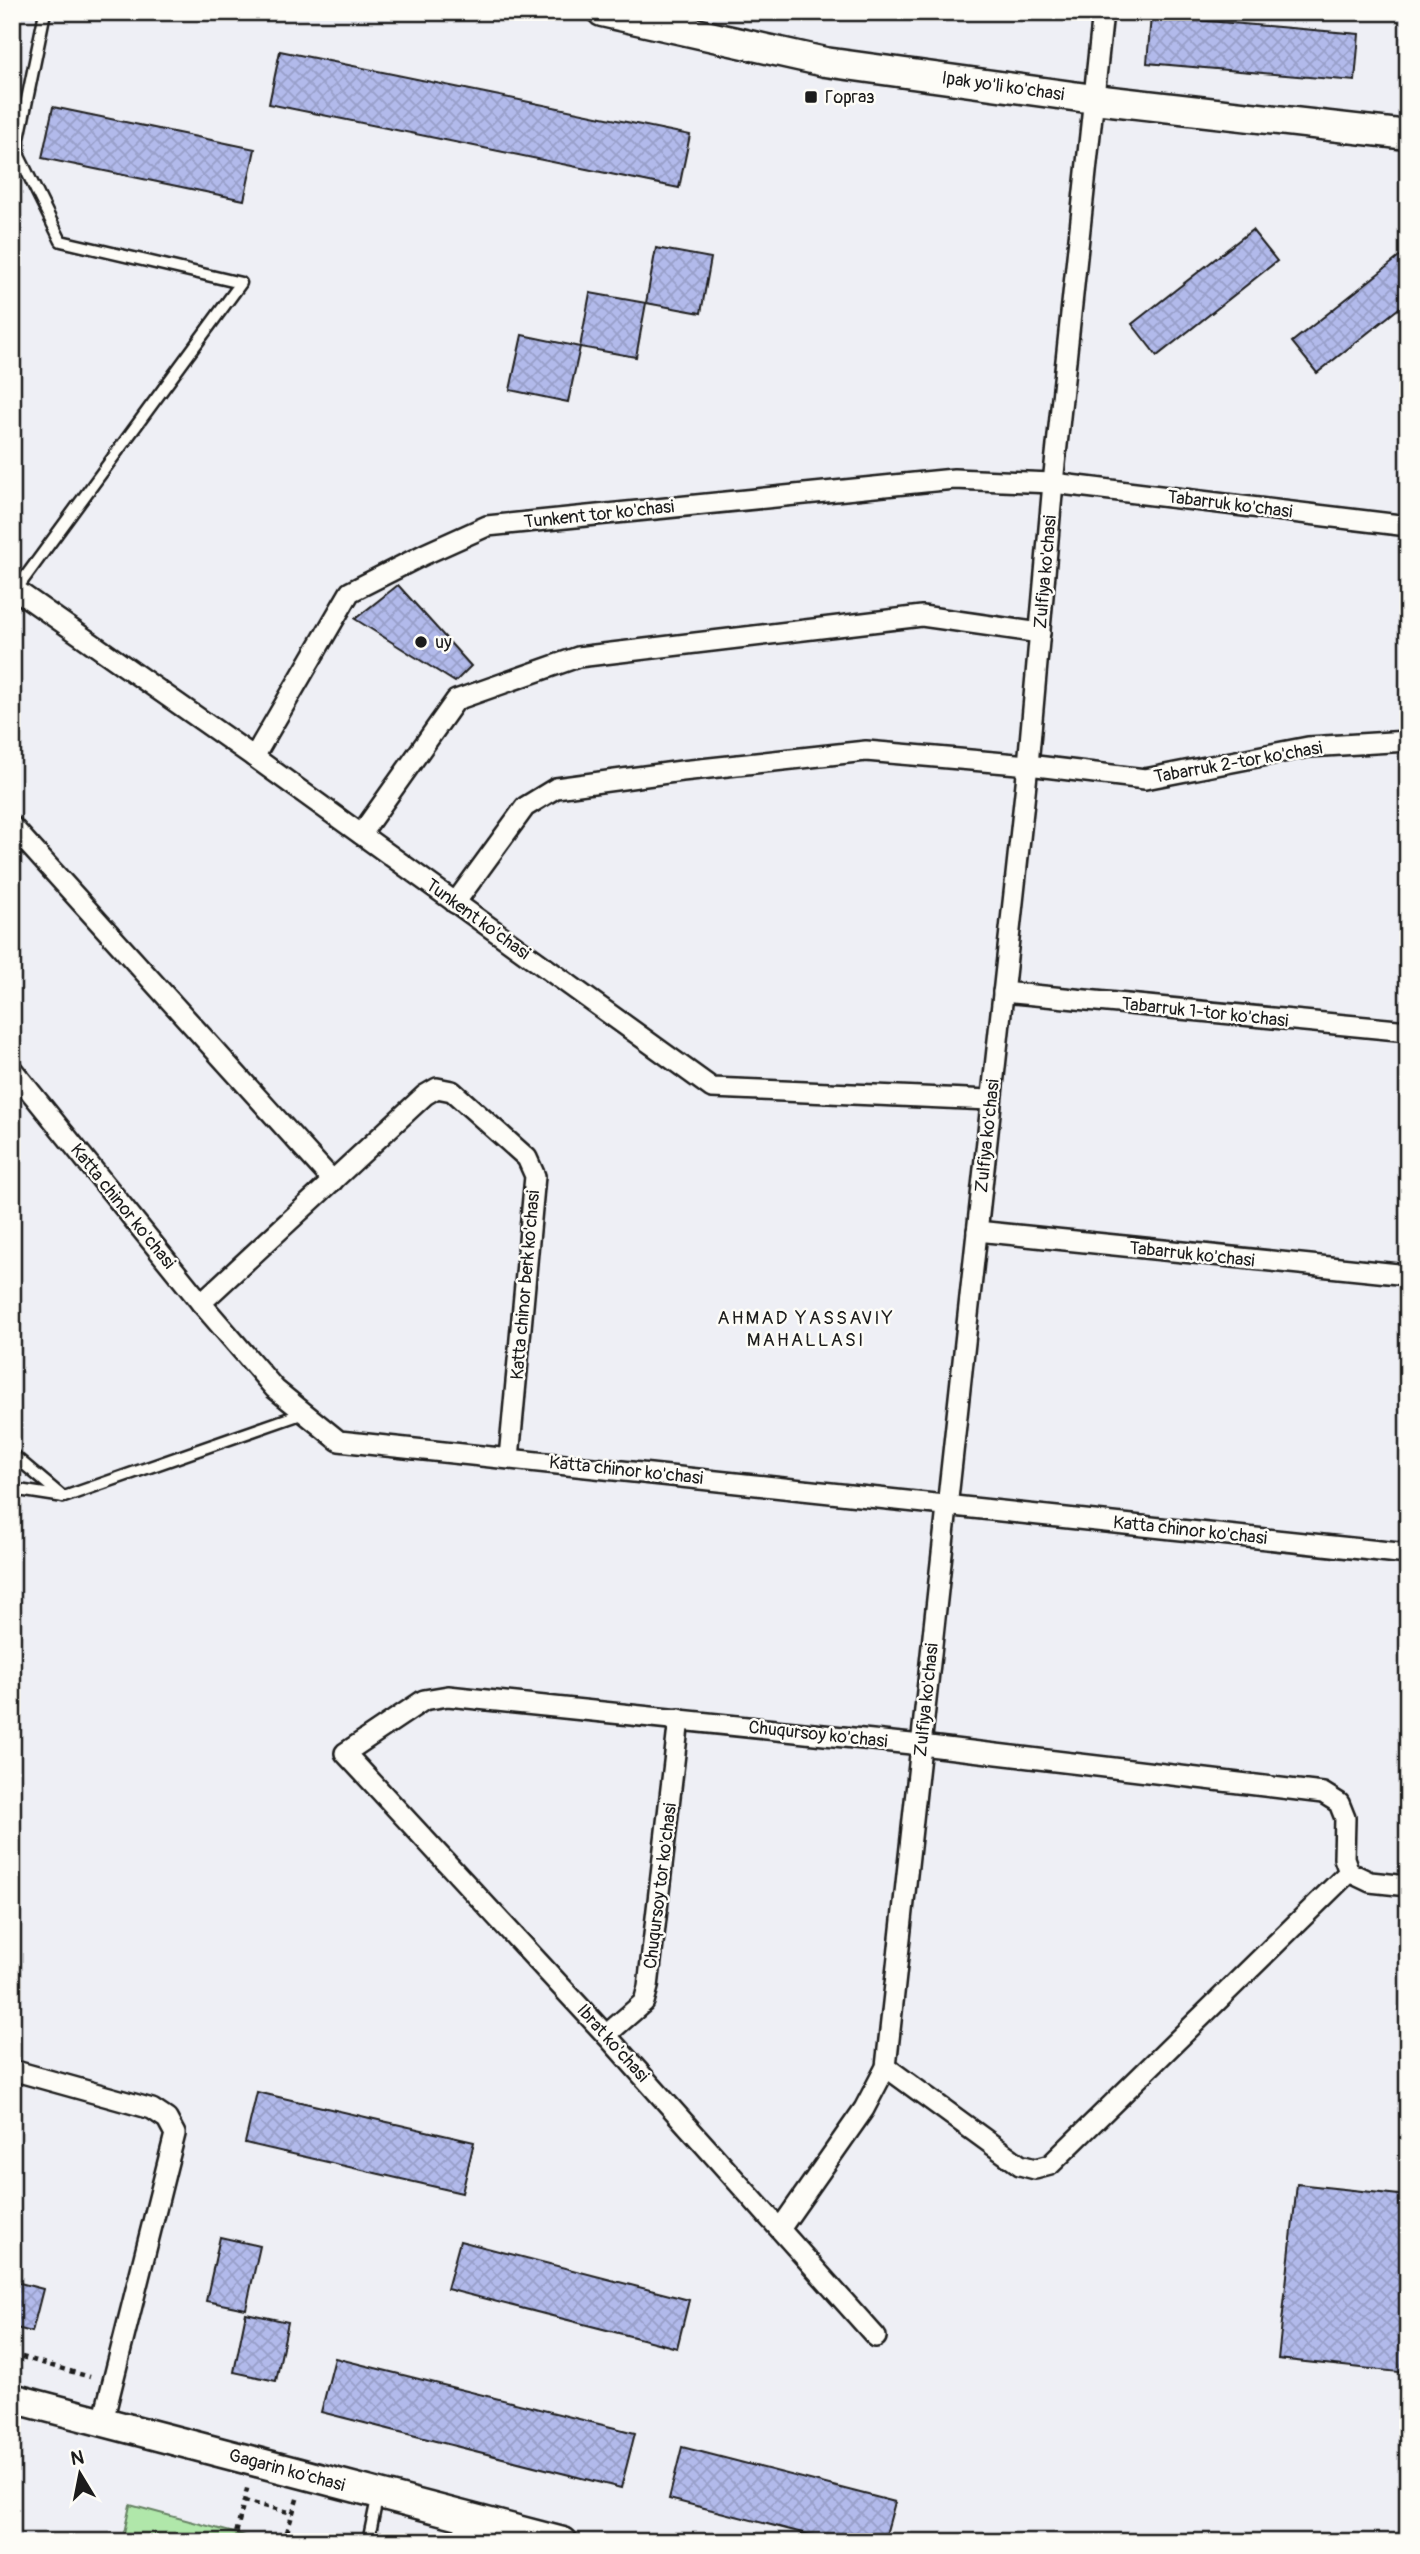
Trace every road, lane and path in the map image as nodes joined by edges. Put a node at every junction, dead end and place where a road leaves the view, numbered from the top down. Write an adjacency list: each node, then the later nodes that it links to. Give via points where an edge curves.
1 (45, 12): 8 (lane, via 19,156 61,241 241,283)
2 (601, 12): 4 (main road, Ipak yo'li ko'chasi, via 825,62)
3 (1103, 12): 4 (street, Zulfiya ko'chasi)
4 (1094, 99): 5 (main road, Ipak yo'li ko'chasi); 6 (street, Zulfiya ko'chasi)
5 (1408, 135)
6 (1053, 483): 7 (street, Tabarruk ko'chasi); 9 (street, Zulfiya ko'chasi); 11 (street, Tunkent tor ko'chasi, via 954,479 487,526 350,592)
7 (1408, 526)
8 (14, 592): 11 (street, Tunkent ko'chasi)
9 (1040, 633): 12 (street, Zulfiya ko'chasi); 14 (street, via 922,616 578,657 456,700)
10 (1408, 741): 12 (street, Tabarruk 2-tor ko'chasi, via 1308,747 1145,779)
11 (254, 757): 14 (street, Tunkent ko'chasi)
12 (1028, 765): 15 (street, Tabarruk 2-tor ko'chasi, via 866,751 556,788 525,807); 16 (street, Zulfiya ko'chasi)
13 (12, 826): 20 (street)
14 (361, 834): 15 (street, Tunkent ko'chasi)
15 (455, 903): 19 (street, Tunkent ko'chasi, via 712,1088)
16 (1003, 992): 17 (street, Tabarruk 1-tor ko'chasi); 19 (street, Zulfiya ko'chasi)
17 (1408, 1031)
18 (12, 1069): 23 (street, Katta chinor ko'chasi)
19 (990, 1100): 21 (street, Zulfiya ko'chasi)
20 (333, 1181): 23 (street, Katta chinor berk ko'chasi); 26 (street, Katta chinor berk ko'chasi, via 437,1088 452,1091 527,1158 535,1176)
21 (977, 1231): 22 (street, Tabarruk ko'chasi); 29 (street, Zulfiya ko'chasi)
22 (1408, 1275)
23 (201, 1303): 24 (street, Katta chinor ko'chasi, via 275,1389)
24 (305, 1413): 26 (street, Katta chinor ko'chasi, via 339,1441); 28 (lane)
25 (12, 1454): 28 (lane)
26 (509, 1458): 29 (street, Katta chinor ko'chasi)
27 (12, 1489): 28 (lane)
28 (64, 1497)
29 (948, 1504): 30 (street, Katta chinor ko'chasi); 32 (street, Zulfiya ko'chasi)
30 (1408, 1554)
31 (679, 1719): 32 (street, Chuqursoy ko'chasi); 33 (street, Chuqursoy ko'chasi, via 448,1696 424,1700); 36 (street, Chuqursoy tor ko'chasi, via 648,1987 644,2002)
32 (920, 1745): 34 (street, Chuqursoy ko'chasi, via 1323,1793 1339,1802 1345,1818 1344,1858); 37 (street, Zulfiya ko'chasi)
33 (345, 1752): 36 (street, Ibrat ko'chasi)
34 (1349, 1872): 35 (street, via 1370,1882); 37 (street, via 1049,2165 1035,2169 1020,2165)
35 (1408, 1886)
36 (606, 2035): 39 (street, Ibrat ko'chasi)
37 (886, 2067): 39 (street, Zulfiya ko'chasi, via 864,2109)
38 (12, 2070): 44 (street, via 152,2109 167,2119 175,2134)
39 (780, 2229): 40 (street, Ibrat ko'chasi)
40 (876, 2337)
41 (12, 2354): 42 (path)
42 (90, 2377)
43 (12, 2398): 44 (main road, Gagarin ko'chasi)
44 (103, 2421): 45 (main road, Gagarin ko'chasi)
45 (254, 2461): 46 (main road, Gagarin ko'chasi); 48 (path)
46 (305, 2474): 47 (main road, Gagarin ko'chasi); 49 (path)
47 (378, 2493): 50 (main road, Gagarin ko'chasi); 53 (lane)
48 (244, 2501): 49 (path); 51 (path)
49 (293, 2513): 52 (path)
50 (460, 2529): 54 (main road, Gagarin ko'chasi)
51 (234, 2542)
52 (284, 2542)
53 (368, 2542)
54 (563, 2542)

